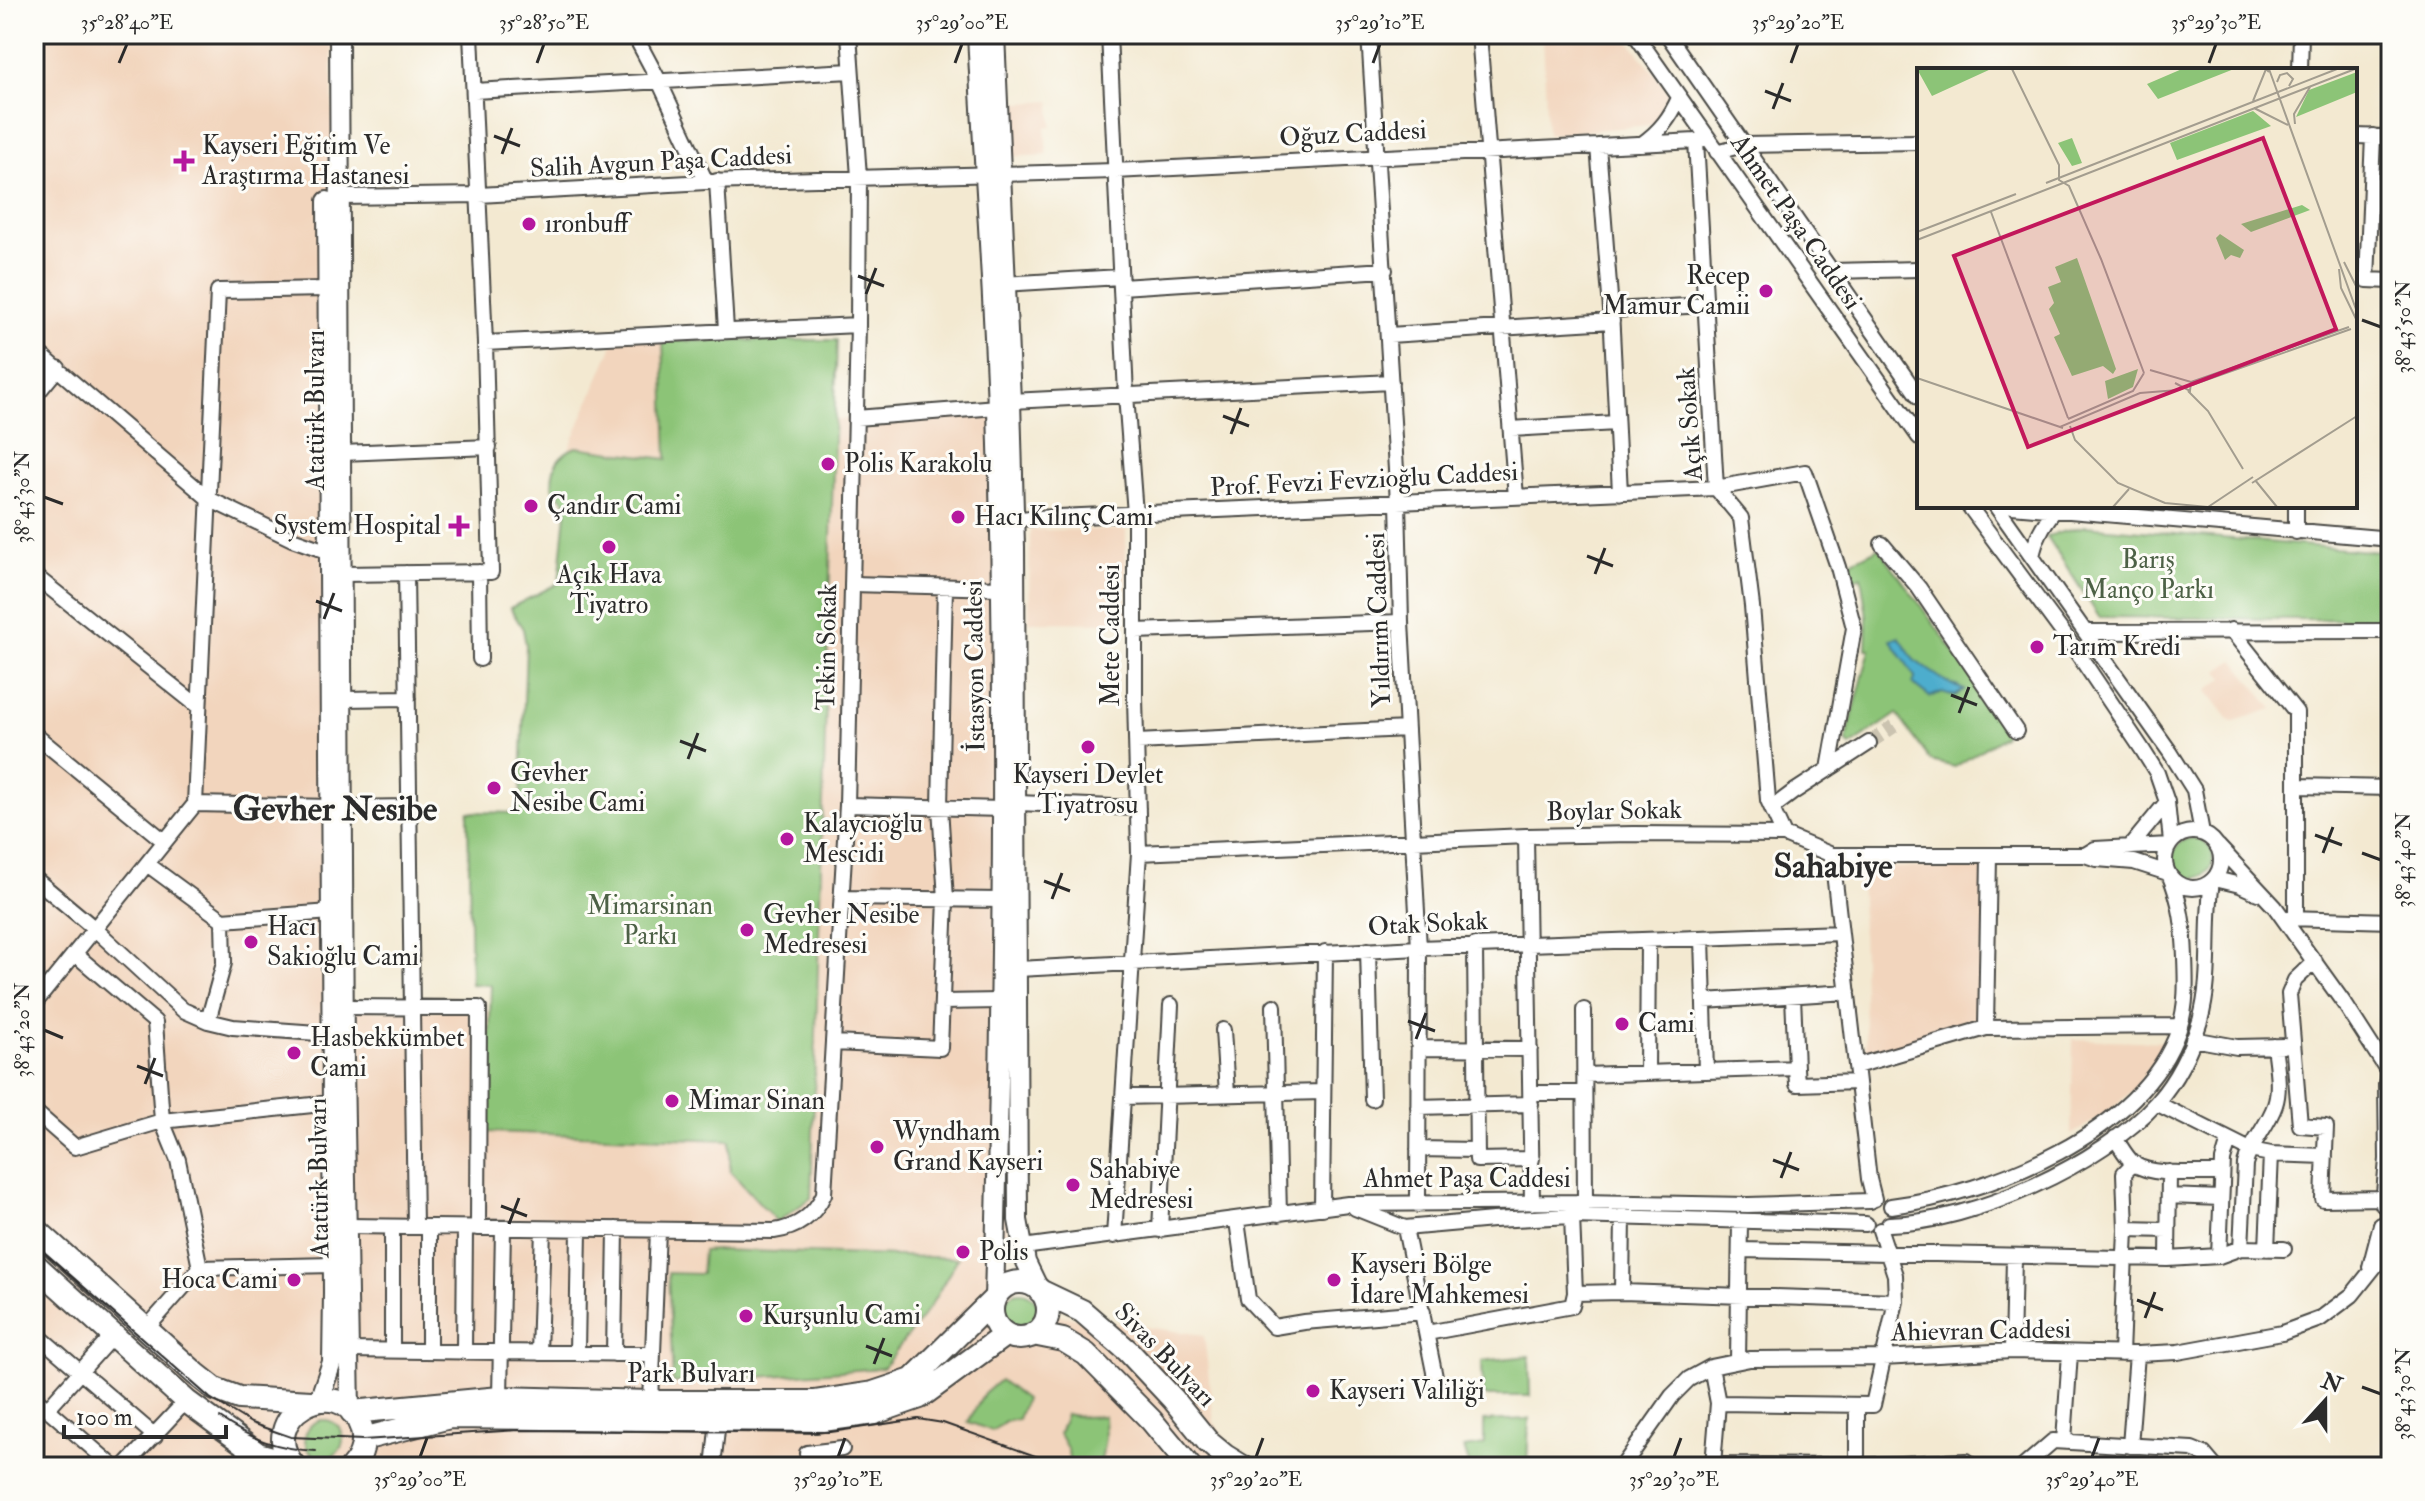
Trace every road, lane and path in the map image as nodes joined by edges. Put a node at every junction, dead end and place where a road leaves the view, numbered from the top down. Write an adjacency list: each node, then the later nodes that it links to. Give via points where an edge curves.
1 (327, 34): 42 (main road, Atatürk Bulvarı)
2 (339, 34): 35 (main road, Atatürk Bulvarı)
3 (471, 34): 17 (street)
4 (634, 34): 16 (street)
5 (849, 34): 15 (street, Tekin Sokak)
6 (977, 34): 31 (main road, İstasyon Caddesi)
7 (995, 34): 31 (main road, İstasyon Caddesi)
8 (1109, 34): 30 (street, Mete Caddesi)
9 (1369, 34): 29 (street, Yıldırım Caddesi)
10 (1479, 34): 27 (street)
11 (1635, 34): 18 (street, Ahmet Paşa Caddesi)
12 (1667, 34): 25 (street, Ahmet Paşa Caddesi)
13 (2301, 34): 14 (street)
14 (2300, 68)
15 (851, 71): 16 (street); 32 (street, Tekin Sokak)
16 (659, 81): 17 (street); 33 (street)
17 (474, 91): 34 (street)
18 (1679, 98): 22 (street, Ahmet Paşa Caddesi); 24 (street, via 1660,130)
19 (2357, 136): 20 (street)
20 (2373, 136): 21 (street); 39 (street, via 2367,280)
21 (2391, 137)
22 (1701, 140): 24 (street, Oğuz Caddesi); 28 (street, Ahmet Paşa Caddesi); 43 (street, Açık Sokak)
23 (1917, 142): 25 (street)
24 (1642, 144): 26 (street, Oğuz Caddesi)
25 (1743, 145): 28 (street); 38 (street, Ahmet Paşa Caddesi)
26 (1598, 146): 27 (street, Oğuz Caddesi); 44 (street)
27 (1489, 152): 29 (street, Oğuz Caddesi); 46 (street)
28 (1717, 152): 60 (street, Ahmet Paşa Caddesi)
29 (1378, 156): 30 (street, Oğuz Caddesi); 37 (street, Yıldırım Caddesi)
30 (1115, 171): 31 (street, Oğuz Caddesi); 40 (street, Mete Caddesi)
31 (993, 173): 32 (street, Salih Avgun Paşa Caddesi); 41 (main road, İstasyon Caddesi); 56 (main road, İstasyon Caddesi)
32 (859, 177): 33 (street, Salih Avgun Paşa Caddesi); 45 (street, Tekin Sokak)
33 (711, 182): 34 (street, Salih Avgun Paşa Caddesi); 47 (street)
34 (479, 195): 35 (street, Salih Avgun Paşa Caddesi); 49 (street)
35 (340, 197): 62 (main road, Atatürk Bulvarı)
36 (1917, 269): 38 (street)
37 (1385, 270): 40 (street); 48 (street, Yıldırım Caddesi)
38 (1831, 271): 52 (street, Ahmet Paşa Caddesi)
39 (2391, 281)
40 (1120, 282): 41 (street); 54 (street, Mete Caddesi)
41 (1004, 284): 56 (main road, İstasyon Caddesi)
42 (328, 289): 66 (street, via 218,291); 78 (main road, Atatürk Bulvarı)
43 (1706, 305): 44 (street); 63 (street, Açık Sokak)
44 (1611, 316): 46 (street); 58 (street)
45 (858, 325): 47 (street); 57 (street, Tekin Sokak)
46 (1503, 329): 48 (street); 59 (street)
47 (726, 330): 49 (street)
48 (1389, 335): 53 (street, Yıldırım Caddesi)
49 (485, 343): 61 (street)
50 (34, 349): 51 (street)
51 (58, 368): 55 (street); 66 (street)
52 (1912, 376)
53 (1391, 382): 54 (street); 67 (street, Yıldırım Caddesi)
54 (1126, 395): 56 (street); 73 (street, Mete Caddesi)
55 (34, 397)
56 (1004, 404): 57 (street); 74 (main road, İstasyon Caddesi); 86 (main road, İstasyon Caddesi)
57 (856, 418): 84 (street, Tekin Sokak)
58 (1616, 423): 59 (street); 64 (street)
59 (1511, 429): 65 (street)
60 (1917, 434)
61 (489, 447): 62 (street); 80 (street)
62 (342, 453): 82 (main road, Atatürk Bulvarı)
63 (1716, 488): 64 (street, Prof. Fevzi Fevzioğlu Caddesi); 101 (street, Prof. Fevzi Fevzioğlu Caddesi, via 1805,472 1854,628); 112 (street, Açık Sokak, via 1741,518)
64 (1620, 493): 65 (street, Prof. Fevzi Fevzioğlu Caddesi)
65 (1516, 497): 67 (street, Prof. Fevzi Fevzioğlu Caddesi)
66 (209, 499): 78 (street); 95 (street)
67 (1398, 502): 73 (street, Prof. Fevzi Fevzioğlu Caddesi); 87 (street, Yıldırım Caddesi)
68 (1970, 508): 104 (street, via 2142,749)
69 (1997, 508): 79 (street)
70 (2029, 508): 72 (street)
71 (2296, 508): 75 (street)
72 (2054, 511): 75 (street); 79 (street, via 2035,540)
73 (1135, 514): 74 (street, Prof. Fevzi Fevzioğlu Caddesi); 89 (street, Mete Caddesi)
74 (1013, 519): 107 (main road, İstasyon Caddesi)
75 (2296, 532): 76 (street)
76 (2391, 539)
77 (1882, 544): 97 (street, via 1919,588)
78 (329, 552): 110 (main road, Atatürk Bulvarı)
79 (2032, 556): 91 (street)
80 (485, 572): 81 (street); 92 (street)
81 (406, 573): 82 (street); 93 (street)
82 (342, 574): 94 (main road, Atatürk Bulvarı)
83 (34, 575): 95 (street)
84 (852, 584): 85 (street); 106 (street, Tekin Sokak)
85 (945, 587): 86 (street); 109 (street)
86 (1000, 588): 107 (main road, İstasyon Caddesi)
87 (1401, 622): 89 (street); 96 (street, Yıldırım Caddesi)
88 (2231, 630): 90 (street); 91 (street); 102 (street, via 2296,712)
89 (1135, 631): 99 (street, Mete Caddesi)
90 (2391, 631)
91 (2085, 632): 113 (street, via 2194,790)
92 (480, 659)
93 (408, 698): 94 (street); 108 (street)
94 (343, 699): 110 (main road, Atatürk Bulvarı)
95 (199, 707): 105 (street)
96 (1407, 729): 99 (street); 116 (street, Yıldırım Caddesi)
97 (2016, 731)
98 (34, 734): 117 (street)
99 (1137, 742): 111 (street, Mete Caddesi)
100 (1869, 743): 101 (street)
101 (1829, 769): 112 (street)
102 (2296, 786): 103 (street); 134 (street)
103 (2391, 788)
104 (2167, 802): 118 (street); 120 (street)
105 (195, 804): 110 (street); 117 (street)
106 (847, 805): 109 (street); 130 (street, Tekin Sokak)
107 (1010, 806): 109 (street); 111 (street); 132 (main road, İstasyon Caddesi); 149 (main road, İstasyon Caddesi)
108 (409, 807): 110 (street); 159 (street)
109 (940, 807): 131 (street)
110 (337, 808): 133 (main road, Atatürk Bulvarı); 158 (main road, Atatürk Bulvarı)
111 (1138, 808): 121 (street, Mete Caddesi)
112 (1772, 808): 114 (street, Açık Sokak)
113 (2202, 833): 118 (street, via 2187,832); 119 (street)
114 (1784, 835): 115 (street, Boylar Sokak); 122 (street, Boylar Sokak)
115 (1526, 836): 116 (street, Boylar Sokak); 141 (street)
116 (1414, 840): 121 (street, Boylar Sokak); 143 (street, Yıldırım Caddesi)
117 (164, 841): 125 (street)
118 (2170, 844): 120 (street, Boylar Sokak); 126 (street)
119 (2218, 846): 128 (street, via 2221,865); 129 (street)
120 (2130, 847): 123 (street, Boylar Sokak, via 2095,849)
121 (1139, 853): 148 (street, Mete Caddesi)
122 (1832, 855): 124 (street, Boylar Sokak); 138 (street)
123 (2085, 855): 124 (street, Boylar Sokak); 126 (street, Boylar Sokak, via 2134,862)
124 (1989, 856): 163 (street)
125 (147, 864): 135 (street); 137 (street)
126 (2168, 874): 128 (street, via 2188,888); 162 (street, via 2180,903 2184,936 2186,990)
127 (34, 878): 137 (street)
128 (2214, 880): 129 (street); 166 (street, Ahmet Paşa Caddesi, via 2204,1001)
129 (2265, 896): 134 (street)
130 (843, 898): 131 (street); 167 (street, Tekin Sokak)
131 (946, 899): 132 (street); 154 (street)
132 (1002, 900): 152 (main road, İstasyon Caddesi)
133 (331, 912): 135 (street); 165 (main road, Atatürk Bulvarı)
134 (2290, 918): 136 (street); 147 (street)
135 (223, 920): 161 (street, via 224,963)
136 (2391, 921)
137 (95, 929): 146 (street); 161 (street, via 183,1010)
138 (1841, 933): 139 (street, Otak Sokak); 150 (street)
139 (1702, 938): 140 (street, Otak Sokak); 153 (street)
140 (1648, 940): 141 (street, Otak Sokak); 177 (street)
141 (1529, 943): 142 (street, Otak Sokak); 172 (street)
142 (1475, 945): 143 (street, Otak Sokak); 171 (street)
143 (1419, 948): 144 (street, Otak Sokak); 170 (street, Yıldırım Caddesi)
144 (1368, 950): 145 (street, Otak Sokak); 187 (street)
145 (1325, 952): 148 (street, Otak Sokak); 180 (street)
146 (75, 954): 155 (street); 193 (street, via 155,1022)
147 (2315, 961): 169 (street, via 2289,994); 175 (street)
148 (1133, 963): 149 (street, Otak Sokak); 185 (street, Mete Caddesi)
149 (1018, 969): 238 (main road, İstasyon Caddesi, via 1018,1220)
150 (1848, 992): 151 (street); 173 (street)
151 (1793, 996): 153 (street); 174 (street)
152 (1000, 1001): 154 (street); 256 (main road, İstasyon Caddesi)
153 (1704, 1001): 176 (street)
154 (942, 1002): 167 (street, via 940,1048)
155 (34, 1004)
156 (1171, 1005): 184 (street)
157 (1274, 1006): 181 (street)
158 (344, 1007): 159 (street); 220 (main road, Atatürk Bulvarı)
159 (412, 1008): 223 (street); 225 (street, via 479,1008)
160 (1584, 1010): 178 (street)
161 (208, 1021): 165 (street)
162 (2180, 1026): 163 (street); 213 (street, via 2142,1089 2075,1143 1991,1182)
163 (1986, 1028): 173 (street)
164 (1223, 1030): 183 (street)
165 (331, 1034): 188 (main road, Atatürk Bulvarı)
166 (2193, 1039): 168 (street, via 2237,1047); 189 (street, Ahmet Paşa Caddesi, via 2178,1073)
167 (834, 1043): 233 (street, Tekin Sokak, via 824,1194 817,1208 791,1228 774,1231)
168 (2274, 1046): 169 (street); 198 (street, via 2277,1099)
169 (2293, 1046): 200 (street, via 2300,1125 2326,1127)
170 (1419, 1048): 171 (street); 191 (street, Yıldırım Caddesi)
171 (1475, 1048): 172 (street); 190 (street)
172 (1530, 1049): 186 (street)
173 (1856, 1066): 179 (street)
174 (1796, 1068): 176 (street); 179 (street, via 1797,1084)
175 (2390, 1070): 208 (street)
176 (1706, 1071): 177 (street)
177 (1647, 1073): 178 (street)
178 (1584, 1075): 182 (street)
179 (1858, 1082): 207 (street)
180 (1323, 1092): 181 (street); 214 (street)
181 (1276, 1093): 183 (street); 215 (street)
182 (1584, 1093): 186 (street); 210 (street)
183 (1227, 1094): 184 (street)
184 (1167, 1096): 185 (street); 234 (street)
185 (1123, 1097): 236 (street, Mete Caddesi)
186 (1531, 1098): 190 (street); 201 (street)
187 (1372, 1099)
188 (331, 1103): 193 (street); 249 (main road, Atatürk Bulvarı)
189 (2156, 1103): 194 (street, Ahmet Paşa Caddesi); 195 (street)
190 (1476, 1106): 191 (street); 197 (street)
191 (1418, 1107): 196 (street, Yıldırım Caddesi)
192 (34, 1111): 193 (street, via 75,1147)
193 (162, 1121): 250 (street, via 178,1160)
194 (2115, 1138): 202 (street); 221 (street, Ahmet Paşa Caddesi, via 2057,1174 2003,1197 1924,1221)
195 (2229, 1140): 198 (street); 204 (street)
196 (1418, 1149): 197 (street); 212 (street, Yıldırım Caddesi)
197 (1476, 1150): 201 (street, via 1477,1160)
198 (2250, 1150): 199 (street); 239 (street, via 2244,1171)
199 (2271, 1154): 200 (street); 240 (street)
200 (2325, 1156): 208 (street, via 2323,1199)
201 (1532, 1159): 209 (street)
202 (2134, 1163): 203 (street, via 2149,1171); 231 (street, via 2124,1173)
203 (2169, 1172): 204 (street); 205 (street)
204 (2222, 1173): 206 (street)
205 (2169, 1196): 206 (street); 235 (street)
206 (2221, 1198): 244 (street)
207 (1872, 1200): 210 (street, Ahmet Paşa Caddesi); 213 (street); 221 (street, via 1862,1214)
208 (2386, 1201): 232 (street, via 2379,1215)
209 (1532, 1203): 210 (street, Ahmet Paşa Caddesi); 212 (street, Ahmet Paşa Caddesi)
210 (1585, 1203)
211 (1348, 1204): 212 (street, Ahmet Paşa Caddesi); 214 (street); 227 (street, Ahmet Paşa Caddesi)
212 (1418, 1205)
213 (1891, 1206): 221 (street, via 1893,1215)
214 (1322, 1208): 215 (street)
215 (1279, 1214): 218 (street)
216 (1572, 1216): 217 (street, Ahmet Paşa Caddesi); 227 (street, Ahmet Paşa Caddesi); 254 (street)
217 (1623, 1216): 219 (street, Ahmet Paşa Caddesi); 253 (street)
218 (1237, 1221): 234 (street); 258 (street, via 1248,1299 1274,1327)
219 (1740, 1221): 221 (street, Ahmet Paşa Caddesi); 242 (street)
220 (346, 1226): 222 (street); 265 (main road, Atatürk Bulvarı)
221 (1878, 1226): 243 (street)
222 (392, 1227): 223 (street); 266 (street)
223 (422, 1227): 225 (street); 267 (street)
224 (34, 1228): 259 (highway)
225 (471, 1228): 226 (street); 269 (street)
226 (503, 1228): 228 (street); 270 (street)
227 (1405, 1228): 258 (street)
228 (543, 1229): 229 (street); 271 (street)
229 (579, 1229): 230 (street); 272 (street)
230 (616, 1229): 233 (street); 274 (street)
231 (2126, 1229): 235 (street); 246 (street)
232 (2386, 1229): 251 (street)
233 (658, 1230): 275 (street)
234 (1160, 1230): 236 (street)
235 (2168, 1230): 247 (street)
236 (1114, 1236): 238 (street)
237 (2391, 1246): 251 (street, Ahievran Caddesi)
238 (1023, 1247): 252 (main road, İstasyon Caddesi)
239 (2241, 1248): 240 (street); 244 (street)
240 (2267, 1249): 241 (street)
241 (2284, 1249)
242 (1740, 1250): 243 (street); 255 (street)
243 (1889, 1254): 245 (street); 257 (street)
244 (2219, 1256): 247 (street)
245 (2014, 1257): 246 (street); 268 (street)
246 (2126, 1258): 247 (street); 276 (street)
247 (2168, 1259)
248 (34, 1264): 262 (highway)
249 (333, 1265): 250 (street); 286 (main road, Atatürk Bulvarı, via 332,1362)
250 (200, 1268): 259 (street)
251 (2368, 1277): 277 (street, Ahievran Caddesi, via 2332,1312 2295,1330 2178,1352)
252 (1040, 1291): 256 (highway, via 1025,1282 1012,1283); 264 (highway, via 1047,1315); 308 (highway, Sivas Bulvarı, via 1082,1311 1117,1341 1208,1442)
253 (1622, 1292): 254 (street); 255 (street)
254 (1575, 1293): 261 (street, via 1572,1306)
255 (1740, 1296): 257 (street); 279 (street)
256 (994, 1299): 263 (highway, via 994,1321); 287 (highway, Park Bulvarı, via 912,1380 873,1393 814,1402)
257 (1896, 1301): 278 (street)
258 (1423, 1312): 261 (street)
259 (146, 1329): 286 (highway, via 215,1389 239,1398)
260 (34, 1332): 281 (street)
261 (1427, 1333): 282 (street)
262 (114, 1334): 281 (street); 285 (highway)
263 (1006, 1334): 264 (highway); 292 (highway, Park Bulvarı, via 920,1397 874,1413 815,1421)
264 (1033, 1334): 307 (highway, via 1063,1340 1086,1354)
265 (348, 1350): 266 (street); 291 (main road, Atatürk Bulvarı)
266 (392, 1351): 267 (street)
267 (429, 1351): 269 (street)
268 (2012, 1351): 273 (street, Ahievran Caddesi); 278 (street, Ahievran Caddesi)
269 (464, 1352): 270 (street)
270 (501, 1352): 271 (street); 284 (street)
271 (539, 1353): 272 (street)
272 (577, 1353): 274 (street)
273 (2070, 1353): 276 (street, Ahievran Caddesi); 295 (street)
274 (614, 1354): 275 (street)
275 (653, 1354): 287 (street)
276 (2121, 1354): 277 (street, Ahievran Caddesi)
277 (2137, 1354): 296 (street)
278 (1882, 1358): 279 (street, Ahievran Caddesi); 289 (street, via 1873,1405)
279 (1738, 1361): 280 (street, Ahievran Caddesi)
280 (1711, 1367): 288 (street); 309 (street, Ahievran Caddesi, via 1672,1396)
281 (80, 1372): 290 (street); 293 (street)
282 (1436, 1382)
283 (34, 1397): 290 (street)
284 (500, 1398): 287 (highway, Park Bulvarı); 291 (highway, Park Bulvarı)
285 (186, 1401): 293 (street); 298 (highway, via 258,1454)
286 (315, 1401): 291 (highway, via 336,1401); 298 (highway, via 297,1410 287,1423 284,1440)
287 (651, 1402)
288 (1718, 1403): 289 (street); 299 (street)
289 (1857, 1405): 301 (street)
290 (47, 1409): 302 (street)
291 (351, 1411): 294 (highway)
292 (718, 1420): 294 (highway, Park Bulvarı, via 450,1417); 305 (street)
293 (155, 1436): 303 (street)
294 (363, 1439): 304 (highway)
295 (2064, 1441): 296 (street); 311 (street, via 2053,1441)
296 (2130, 1446): 312 (street, via 2199,1451)
297 (842, 1449): 306 (street, via 807,1453)
298 (293, 1465)
299 (1713, 1465): 301 (street)
300 (1911, 1465): 301 (street); 310 (street, via 1966,1461)
301 (1857, 1466)
302 (114, 1467)
303 (124, 1467)
304 (352, 1467)
305 (713, 1467)
306 (809, 1467)
307 (1190, 1467)
308 (1243, 1467)
309 (1622, 1467)
310 (1973, 1467)
311 (2023, 1467)
312 (2215, 1467)

